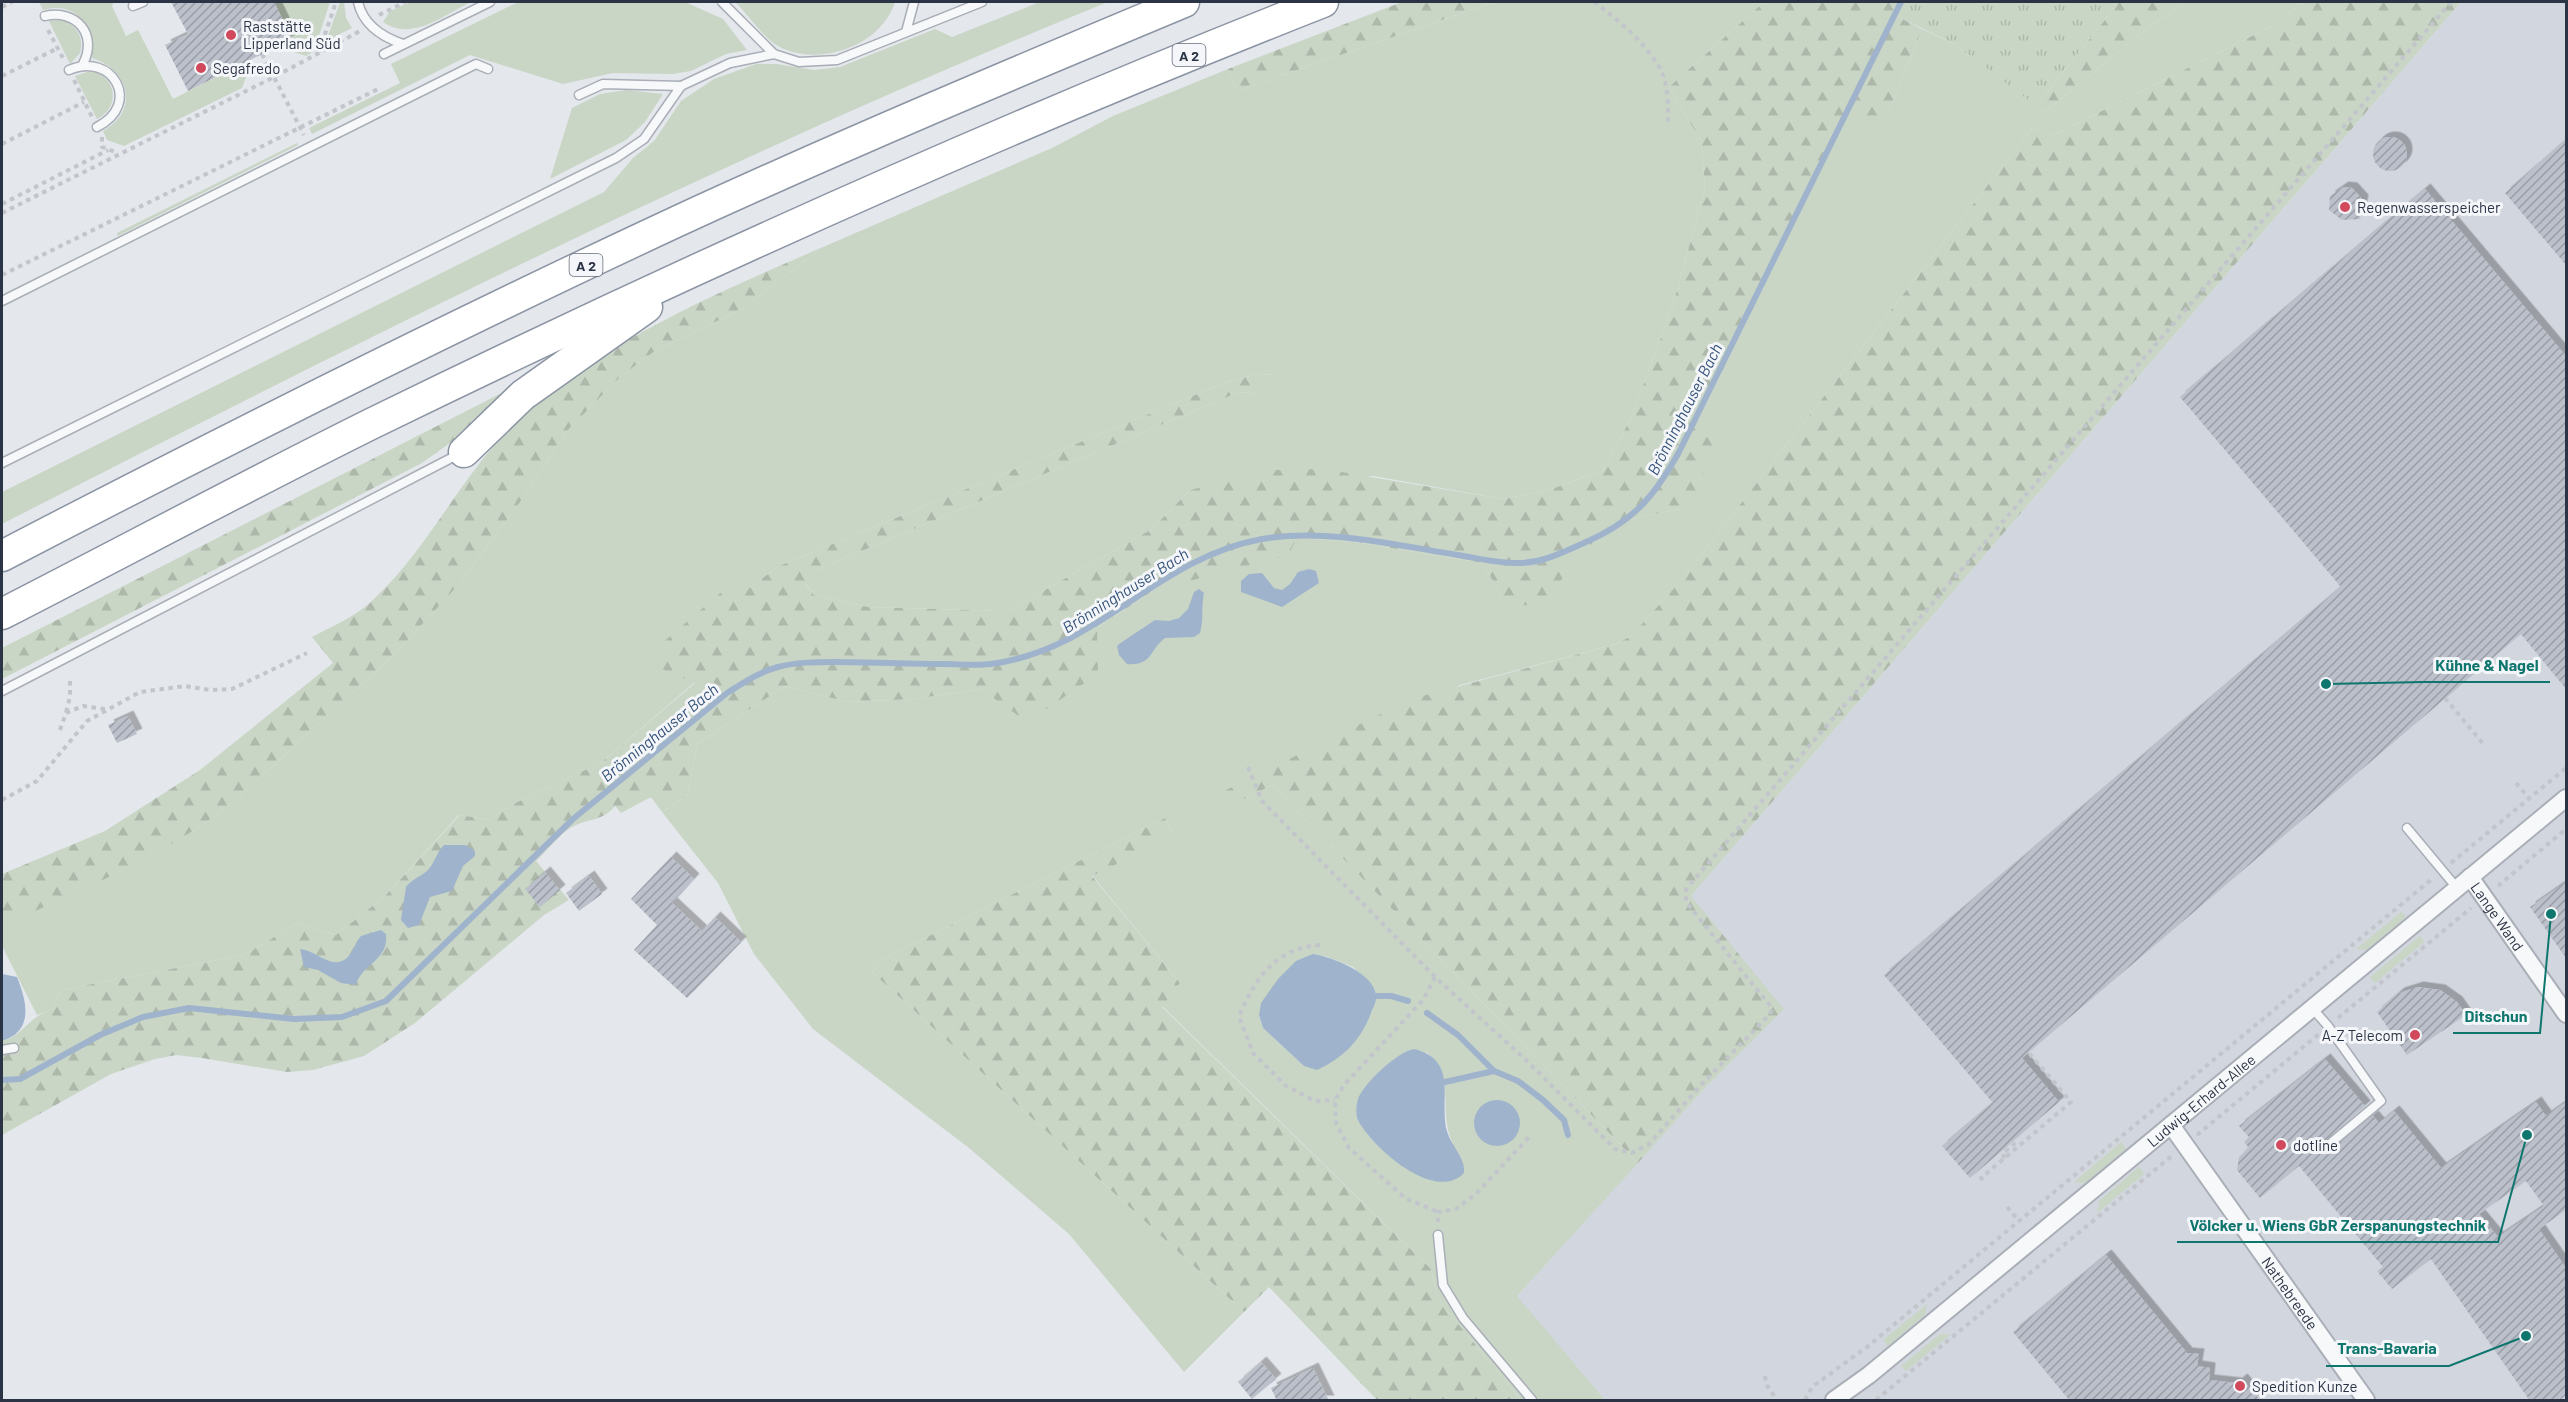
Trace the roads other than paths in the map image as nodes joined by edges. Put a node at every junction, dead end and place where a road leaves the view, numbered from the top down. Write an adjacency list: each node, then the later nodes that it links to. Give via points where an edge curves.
1 (143, 2): 9 (lane)
2 (358, 2): 12 (lane, via 367,21 380,34)
3 (490, 2): 12 (lane)
4 (723, 2): 14 (lane)
5 (914, 2): 11 (lane)
6 (982, 2): 11 (lane)
7 (1184, 2): 25 (highway, A 2, via 896,122 677,221 341,383)
8 (1323, 2): 21 (highway, A 2, via 1055,110)
9 (133, 6)
10 (45, 16): 15 (lane, via 58,13 75,18 88,45)
11 (906, 32): 14 (lane, via 837,60 799,62)
12 (403, 44): 13 (lane)
13 (384, 54)
14 (774, 54): 18 (lane, via 730,63)
15 (83, 64): 17 (lane); 20 (lane, via 112,76 119,88 116,113)
16 (488, 69): 22 (lane, via 476,64)
17 (69, 70)
18 (681, 86): 19 (lane, via 603,84); 24 (lane, via 644,139 616,158)
19 (579, 95)
20 (97, 127)
21 (711, 263): 23 (highway, via 523,395); 26 (highway, A 2, via 369,425)
22 (2, 301)
23 (464, 452): 27 (lane)
24 (2, 464)
25 (2, 556)
26 (2, 614)
27 (2, 691)
28 (2566, 798): 30 (street, Ludwig-Erhard-Allee)
29 (2407, 828): 31 (lane)
30 (2470, 877): 31 (street, Ludwig-Erhard-Allee); 33 (street, Lange Wand)
31 (2457, 888): 32 (street, Ludwig-Erhard-Allee)
32 (2312, 1008): 36 (street, Ludwig-Erhard-Allee); 37 (lane, via 2381,1101)
33 (2566, 1014)
34 (14, 1048): 35 (lane)
35 (2, 1050)
36 (2171, 1125): 40 (street, Ludwig-Erhard-Allee); 41 (street, Nathebreede)
37 (2332, 1142)
38 (1438, 1235): 39 (lane, via 1443,1285 1463,1318)
39 (1532, 1401)
40 (1834, 1401)
41 (2366, 1401)

